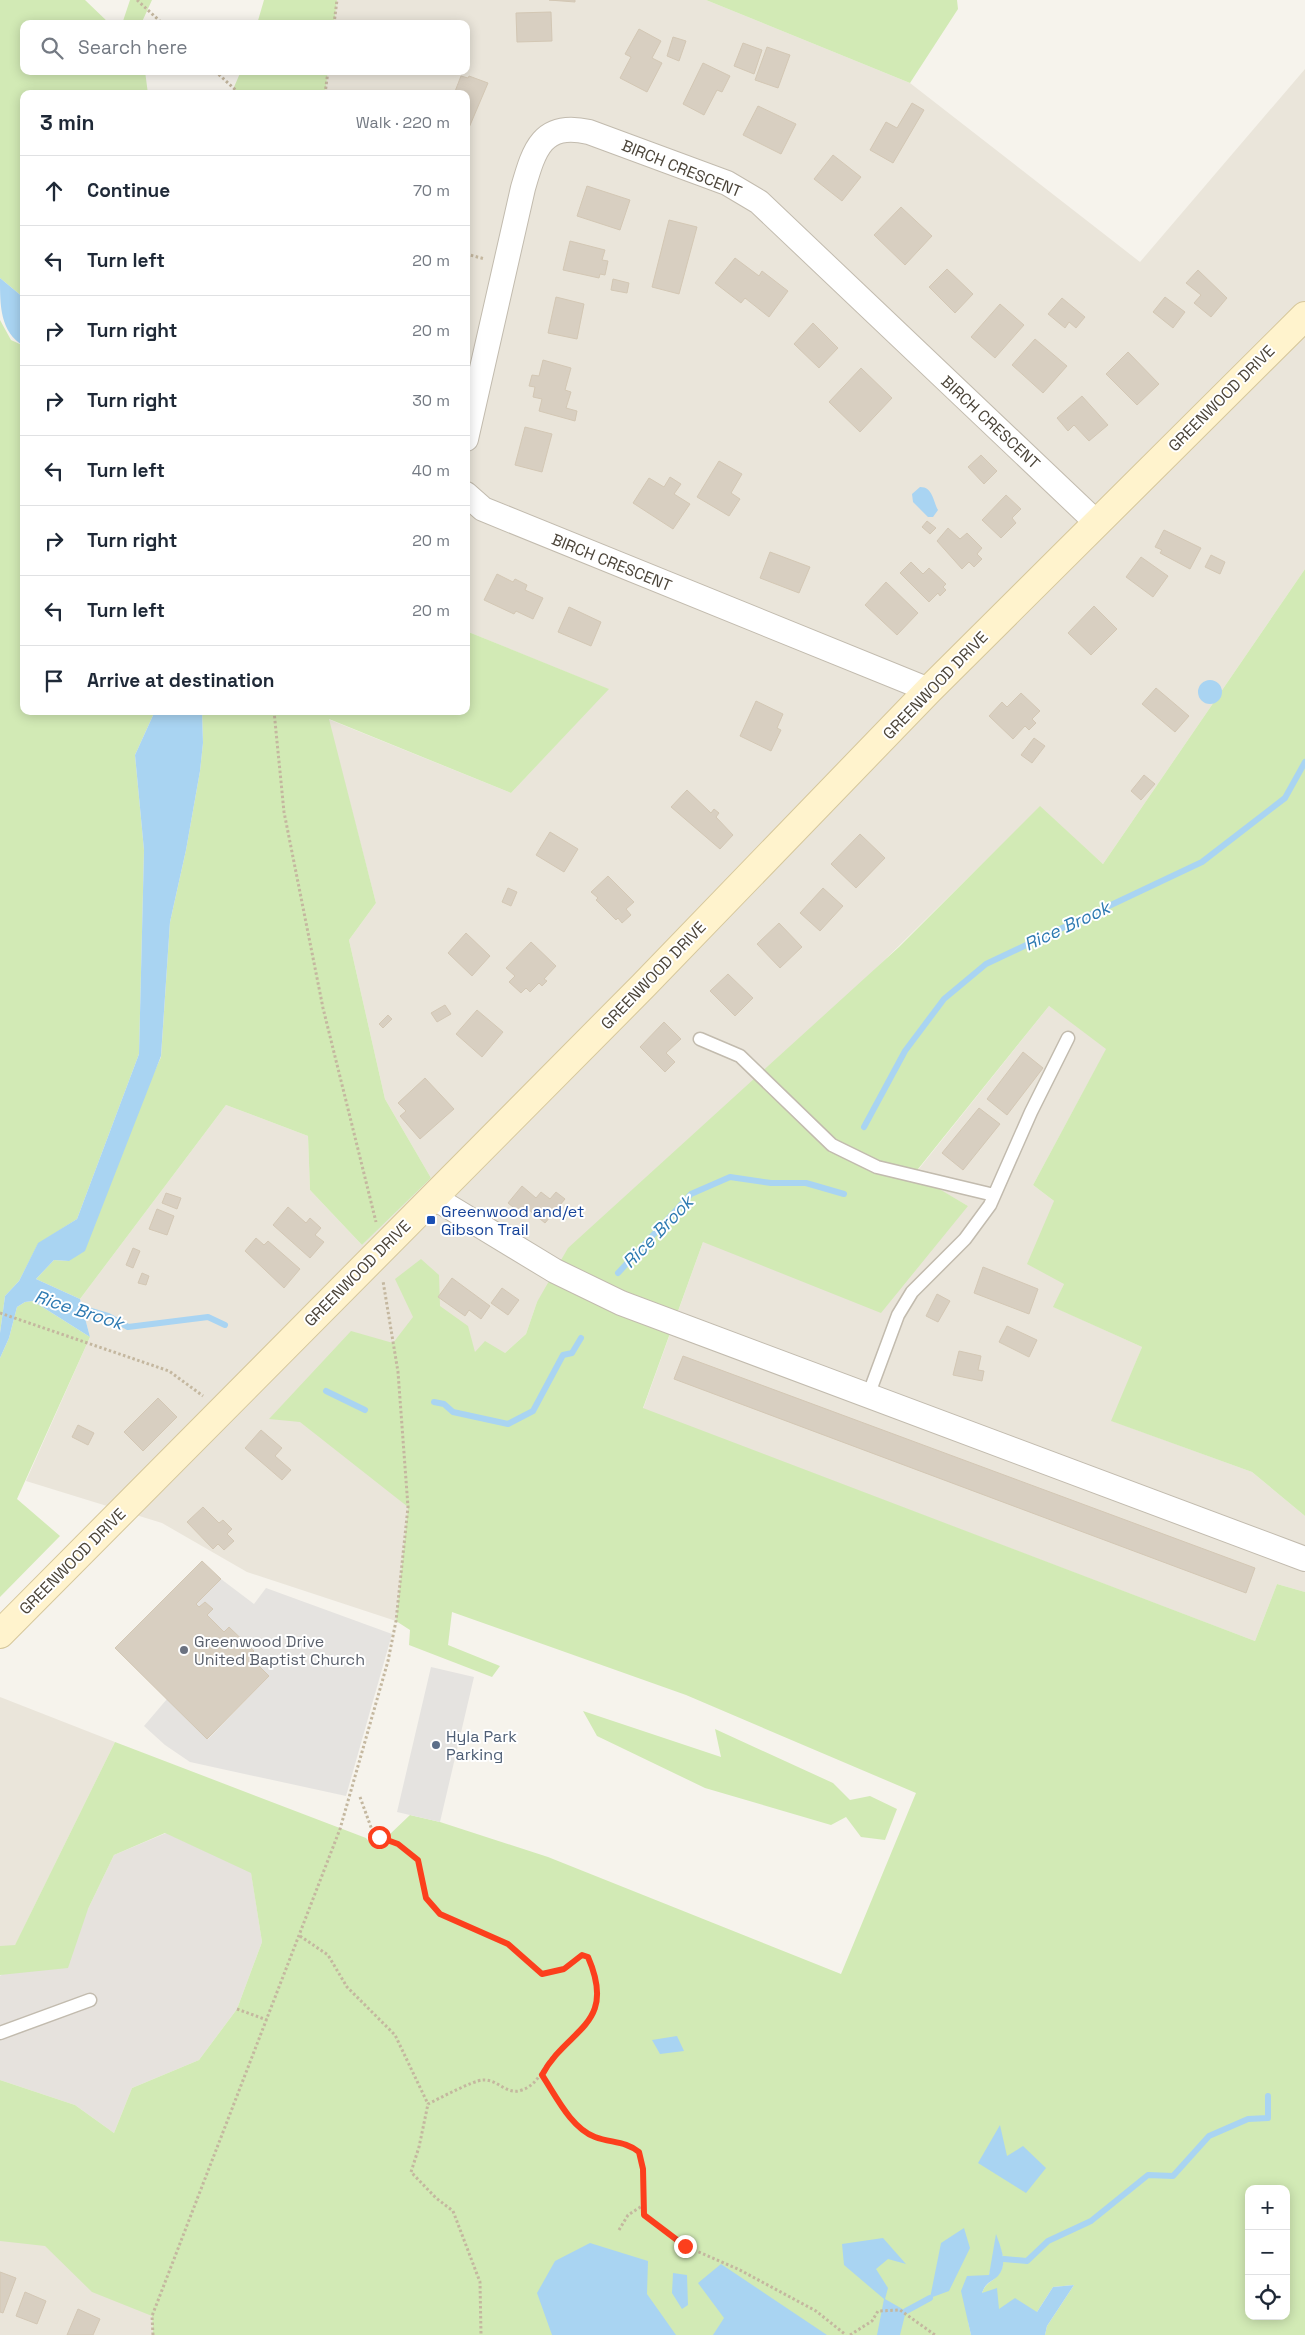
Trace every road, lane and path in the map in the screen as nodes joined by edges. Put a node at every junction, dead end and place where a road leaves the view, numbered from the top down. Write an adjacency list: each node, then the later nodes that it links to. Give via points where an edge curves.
1 (137, 0): 3 (path)
2 (337, 0): 4 (path)
3 (159, 20)
4 (334, 20)
5 (219, 75): 7 (path)
6 (327, 75): 8 (path)
7 (236, 90)
8 (325, 90)
9 (1305, 316): 12 (main road, GREENWOOD DRIVE)
10 (470, 421): 12 (street, BIRCH CRESCENT, via 522,188 533,155 543,139 557,130 573,128 727,183 759,202)
11 (470, 498): 13 (street, BIRCH CRESCENT, via 483,509)
12 (1096, 522): 13 (main road, GREENWOOD DRIVE)
13 (929, 690): 18 (main road, GREENWOOD DRIVE, via 643,986)
14 (274, 715): 19 (path, via 284,812 324,1008)
15 (1068, 1038): 17 (lane)
16 (700, 1039): 17 (lane, via 740,1056 832,1145 876,1167)
17 (994, 1196): 22 (lane, via 965,1239 912,1292 898,1315)
18 (433, 1197): 22 (street, via 555,1271 621,1303); 23 (main road, GREENWOOD DRIVE)
19 (378, 1230)
20 (383, 1277): 29 (path, via 398,1372 403,1433 408,1507 404,1552 388,1661 340,1829)
21 (0, 1313): 23 (path, via 168,1371 189,1384)
22 (868, 1396): 24 (street)
23 (220, 1412): 25 (main road, GREENWOOD DRIVE)
24 (1305, 1559)
25 (0, 1634)
26 (360, 1797): 27 (path)
27 (372, 1830)
28 (379, 1837): 34 (path, via 398,1844 418,1860 426,1898 440,1914 508,1944 542,1974 564,1969 582,1955 588,1957 595,1973 596,2007 583,2030 550,2060)
29 (300, 1936): 32 (path); 35 (path, via 328,1955 347,1987 395,2035)
30 (90, 2000): 33 (lane)
31 (237, 2009): 32 (path)
32 (267, 2020): 38 (path, via 152,2316)
33 (0, 2032)
34 (542, 2075): 35 (path, via 523,2090 508,2091 483,2079); 36 (path, via 585,2132 630,2144 639,2152 643,2169)
35 (428, 2104): 39 (path, via 411,2172 453,2211 480,2282)
36 (642, 2206): 37 (path, via 628,2215); 40 (path, via 644,2215 685,2246 738,2269 816,2311)
37 (619, 2230)
38 (153, 2335)
39 (481, 2335)
40 (846, 2335)
41 (850, 2335): 42 (path, via 872,2321 878,2311 900,2310)
42 (935, 2335)

